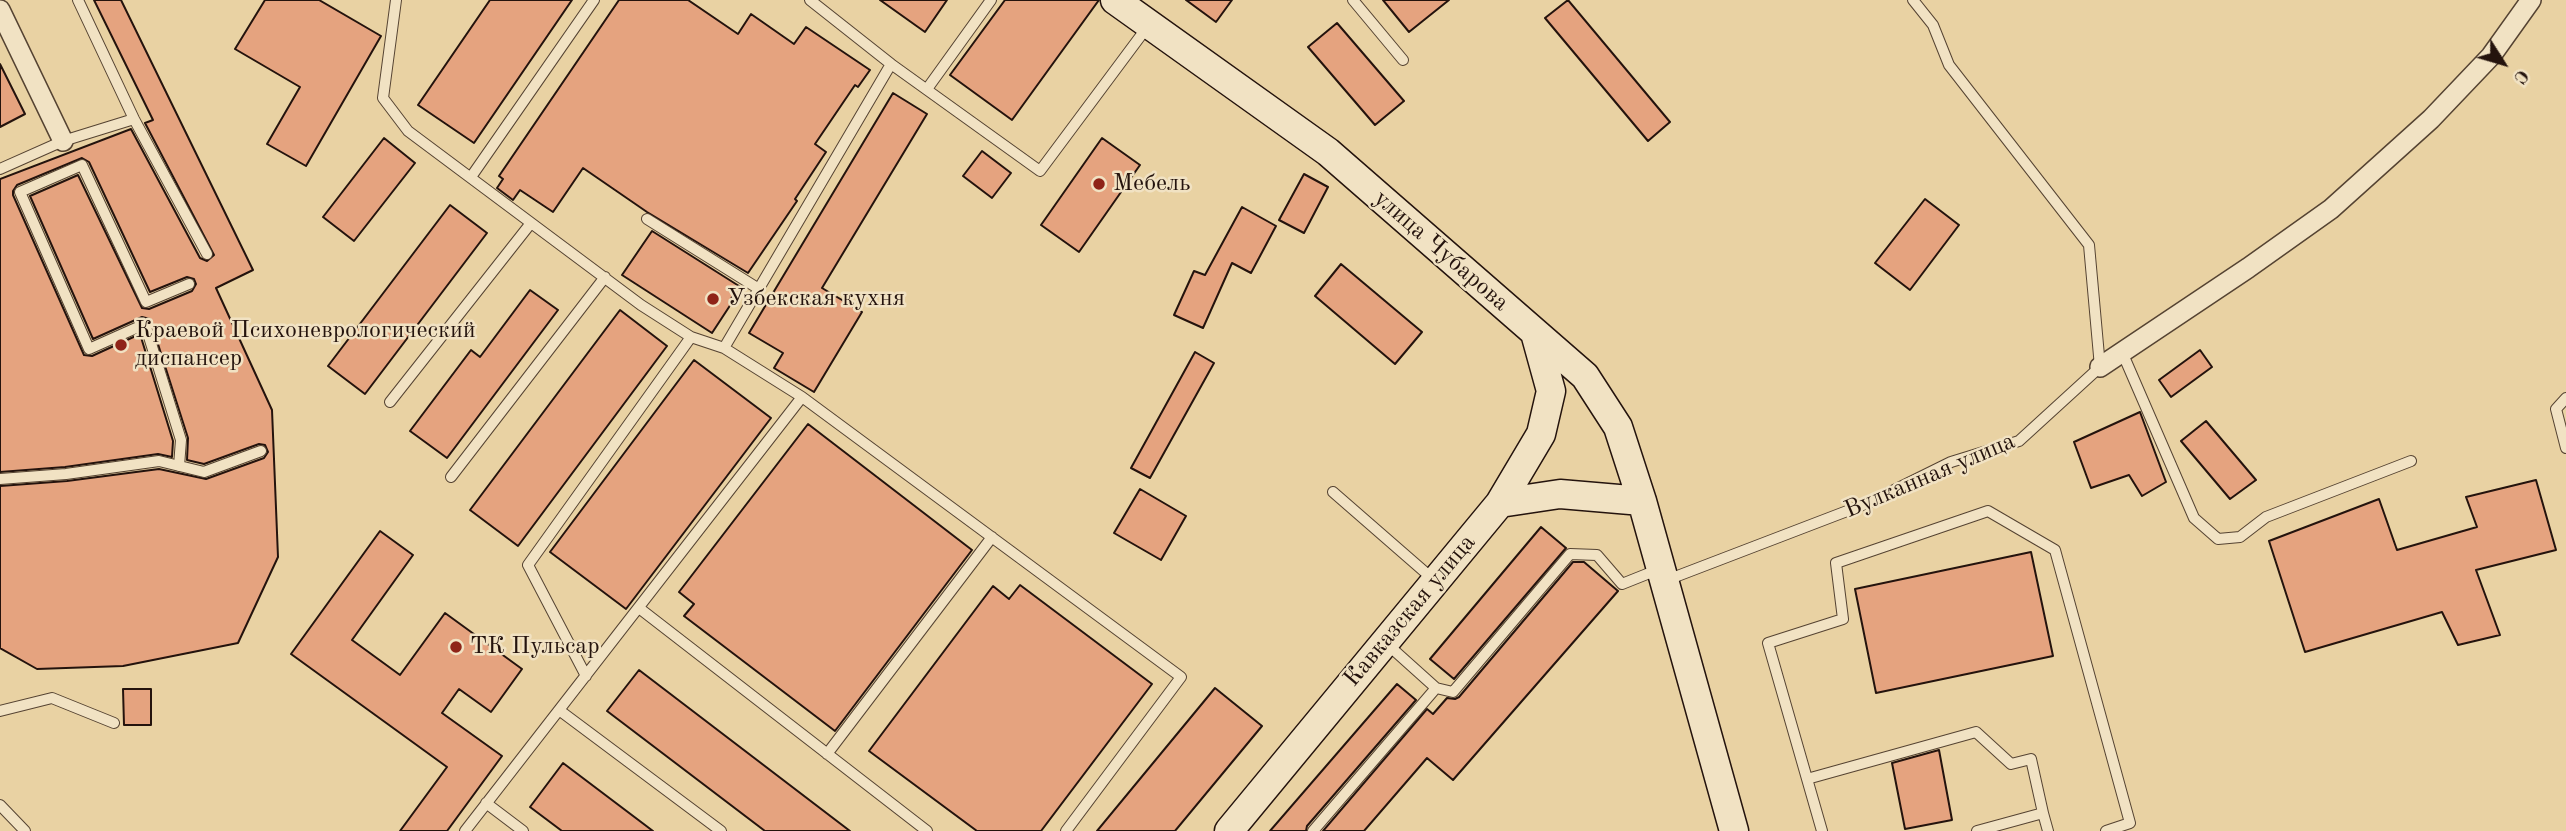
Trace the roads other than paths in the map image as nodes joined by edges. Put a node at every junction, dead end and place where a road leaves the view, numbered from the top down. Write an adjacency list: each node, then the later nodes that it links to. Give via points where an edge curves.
1 (78, 0): 15 (lane)
2 (396, 0): 18 (lane, via 383,98 408,131)
3 (594, 0): 18 (lane)
4 (810, 0): 13 (lane)
5 (992, 0): 14 (lane)
6 (1115, 0): 11 (street, улица Чубарова)
7 (1353, 0): 12 (lane)
8 (1913, 0): 29 (lane, via 1933,25 1950,65 2088,245)
9 (2531, 0): 28 (street, via 2491,56 2431,119 2330,209)
10 (0, 10): 16 (street)
11 (1149, 24): 14 (lane, via 1040,171); 25 (street, улица Чубарова, via 1328,152)
12 (1403, 60)
13 (891, 64): 14 (lane); 24 (lane)
14 (928, 89)
15 (134, 118): 16 (lane); 21 (lane)
16 (63, 141): 17 (lane)
17 (0, 169)
18 (471, 177): 20 (lane)
19 (647, 219): 24 (lane)
20 (531, 222): 22 (lane); 32 (lane)
21 (207, 254)
22 (605, 277): 26 (lane); 37 (lane)
23 (189, 284): 36 (lane, via 146,302 82,165 20,192 89,349 145,324 181,440)
24 (759, 289): 27 (lane)
25 (1535, 333): 40 (street, улица Чубарова, via 1585,376 1618,427); 41 (street, Кавказская улица, via 1551,391 1541,435)
26 (691, 337): 27 (lane); 47 (lane, via 528,565)
27 (724, 348): 30 (lane)
28 (2122, 352): 29 (street); 35 (lane, via 2194,518 2218,539 2240,537 2266,517)
29 (2100, 367): 43 (lane, Вулканная улица, via 2019,440 1951,462 1868,503)
30 (802, 397): 42 (lane); 45 (lane)
31 (2566, 398): 33 (lane, via 2556,409)
32 (390, 402)
33 (2566, 448)
34 (261, 451): 36 (lane, via 204,472)
35 (2411, 461)
36 (179, 466): 38 (lane, via 159,461)
37 (451, 477)
38 (0, 479)
39 (1334, 492): 44 (lane)
40 (1642, 501): 41 (street, via 1560,494); 43 (street, улица Чубарова)
41 (1500, 503): 44 (street, Кавказская улица)
42 (992, 537): 52 (lane); 62 (lane, via 1181,677)
43 (1661, 575): 48 (lane, Вулканная улица, via 1622,584 1597,555 1570,554 1453,692); 65 (street)
44 (1434, 581): 46 (street, Кавказская улица)
45 (639, 608): 47 (lane); 52 (lane)
46 (1384, 642): 48 (lane); 63 (street, Кавказская улица)
47 (586, 676): 49 (lane)
48 (1436, 688): 64 (lane)
49 (559, 710): 54 (lane); 60 (lane)
50 (0, 711): 51 (lane, via 52,698)
51 (114, 723)
52 (827, 754): 61 (lane)
53 (1807, 779): 56 (lane, via 1976,732 2011,764 2031,759); 66 (lane); 69 (lane, via 1768,643 1843,619 1836,564 1988,511 2055,550 2130,823)
54 (486, 803): 58 (lane); 59 (lane)
55 (0, 806): 57 (lane)
56 (2043, 813): 67 (lane); 68 (lane)
57 (25, 831)
58 (465, 831)
59 (523, 831)
60 (721, 831)
61 (927, 831)
62 (1066, 831)
63 (1229, 831)
64 (1313, 831)
65 (1734, 831)
66 (1822, 831)
67 (1977, 831)
68 (2048, 831)
69 (2106, 831)

